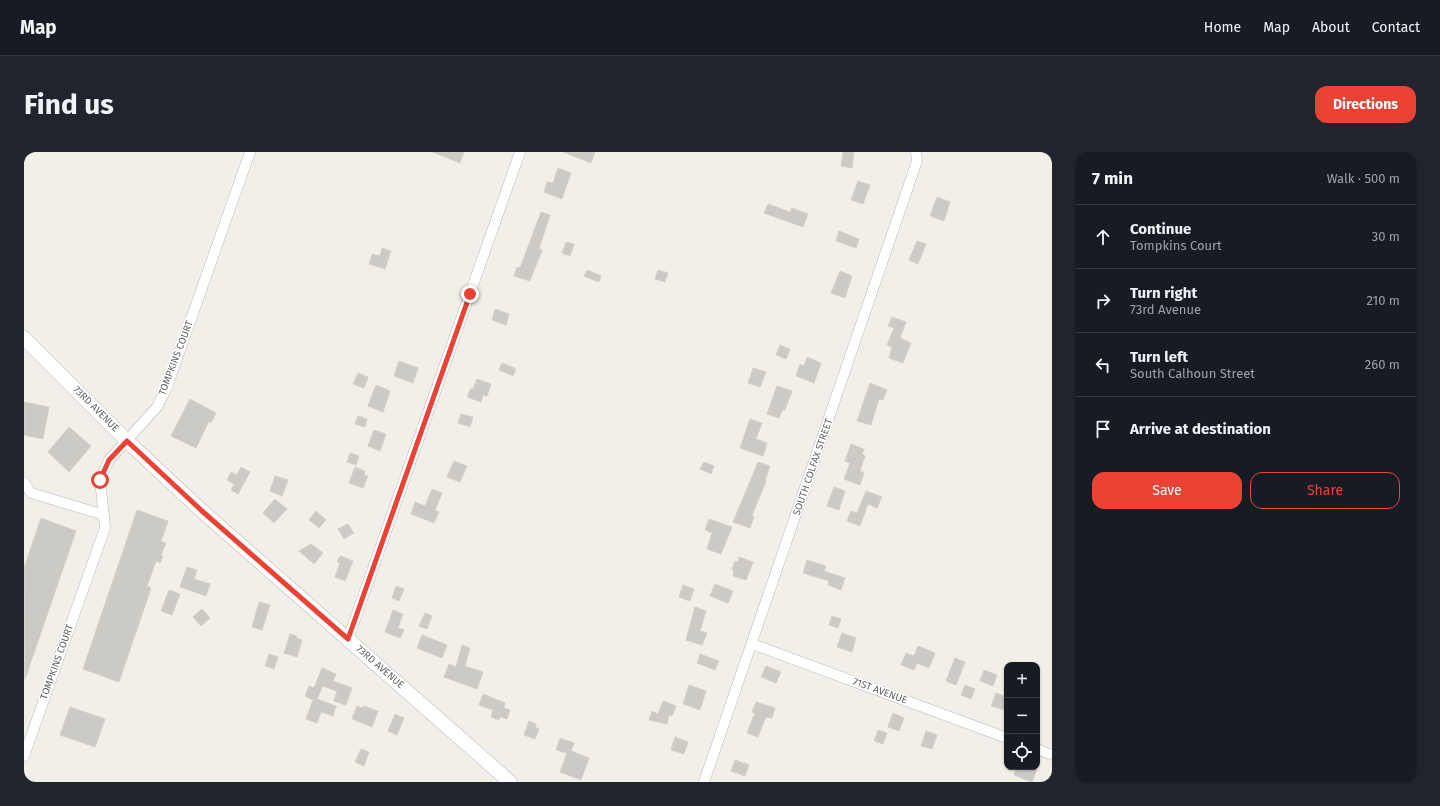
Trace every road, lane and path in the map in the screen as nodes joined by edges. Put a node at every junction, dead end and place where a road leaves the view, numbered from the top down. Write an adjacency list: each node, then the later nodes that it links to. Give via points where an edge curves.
1 (250, 152): 5 (street, TOMPKINS COURT, via 167,387 157,406)
2 (520, 152): 8 (street)
3 (916, 152): 9 (street, SOUTH COLFAX STREET, via 917,161)
4 (24, 338): 5 (street, 73RD AVENUE)
5 (127, 441): 7 (street, TOMPKINS COURT, via 109,460 100,480); 8 (street, 73RD AVENUE, via 202,511)
6 (24, 482): 7 (street, via 31,493)
7 (104, 515): 13 (street, TOMPKINS COURT, via 105,528)
8 (348, 639): 14 (street, 73RD AVENUE)
9 (752, 644): 10 (street, 71ST AVENUE); 15 (street, SOUTH COLFAX STREET)
10 (1004, 737)
11 (1040, 750): 12 (street)
12 (1049, 754)
13 (24, 756)
14 (510, 782)
15 (704, 782)

